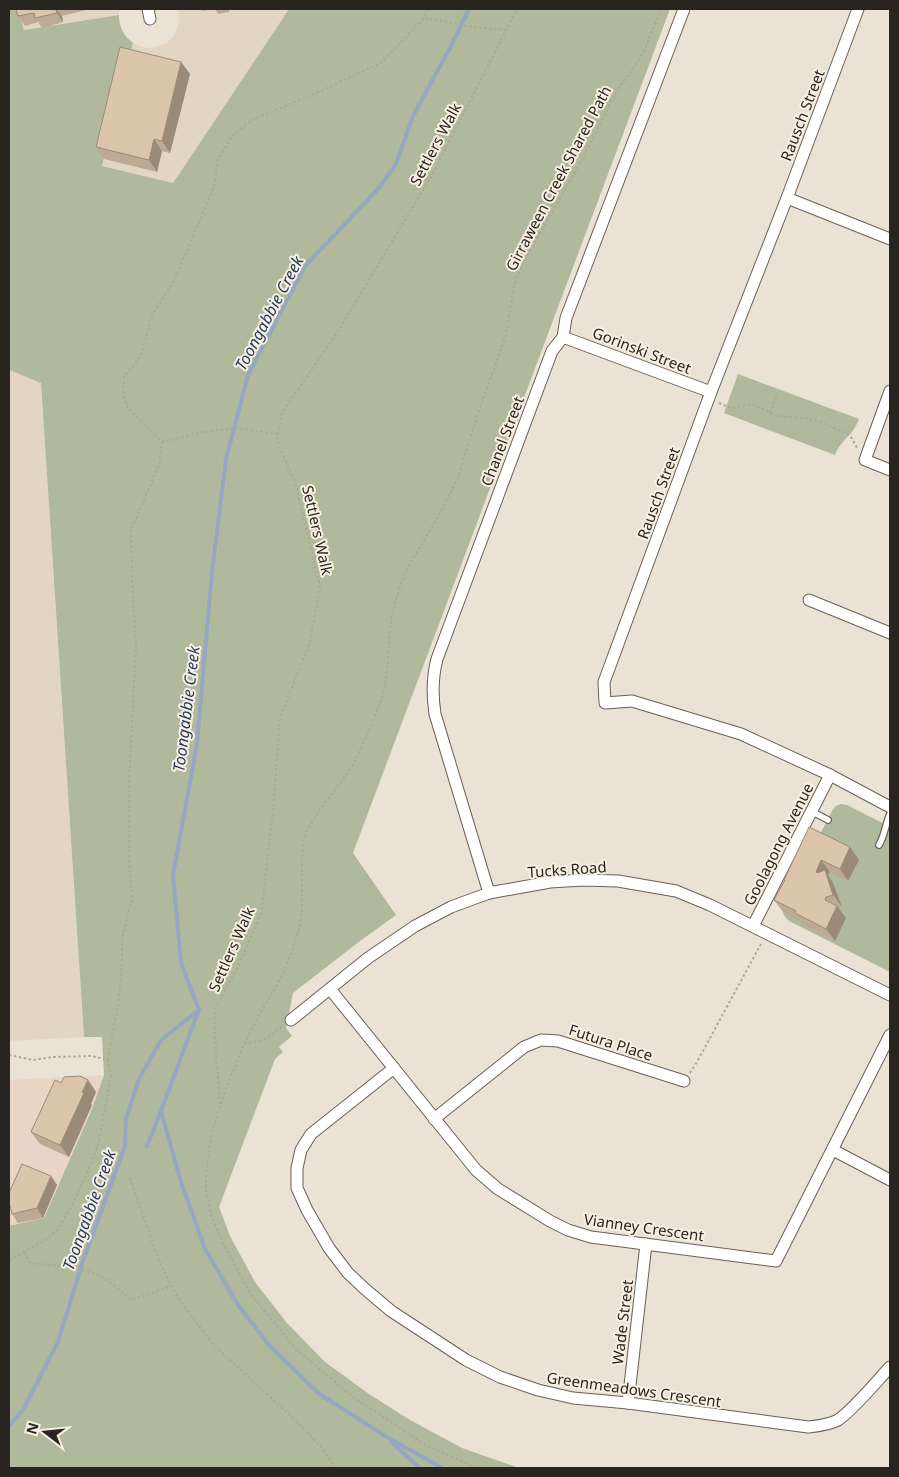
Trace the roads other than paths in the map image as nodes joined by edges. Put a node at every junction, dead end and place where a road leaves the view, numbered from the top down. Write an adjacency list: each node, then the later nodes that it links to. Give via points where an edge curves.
1 (684, 9): 5 (street, Chanel Street, via 566,318)
2 (858, 9): 3 (street, Rausch Street)
3 (787, 198): 4 (street); 7 (street, Rausch Street)
4 (890, 239)
5 (563, 337): 7 (street, Gorinski Street); 17 (street, Chanel Street, via 552,351 433,675 435,714)
6 (890, 391): 8 (street, via 865,460)
7 (710, 396): 11 (street, Rausch Street, via 604,682 605,702 632,701 741,734)
8 (890, 470)
9 (809, 600): 10 (street)
10 (890, 632)
11 (830, 775): 12 (street, Rausch Street); 13 (street, Goolagong Avenue)
12 (890, 807)
13 (811, 811): 15 (lane); 18 (street, Goolagong Avenue)
14 (890, 814): 16 (lane)
15 (828, 820)
16 (879, 845)
17 (489, 893): 18 (street, Tucks Road, via 550,882 618,881 676,891); 19 (street, Tucks Road, via 451,907 415,926)
18 (753, 926): 20 (street, Tucks Road)
19 (330, 989): 21 (street, Tucks Road); 23 (street, Vianney Crescent)
20 (890, 995)
21 (291, 1020)
22 (890, 1035): 26 (street, Vianney Crescent)
23 (394, 1068): 25 (street, Vianney Crescent); 30 (street, Greenmeadows Crescent, via 311,1134 301,1150 297,1168 298,1188 329,1248 348,1273 391,1311 466,1360 500,1377 538,1390 573,1398)
24 (684, 1081): 25 (street, Futura Place, via 558,1040 541,1040 524,1047)
25 (434, 1119): 28 (street, Vianney Crescent, via 476,1170 550,1221 591,1237)
26 (833, 1150): 27 (street); 28 (street, Vianney Crescent, via 776,1261)
27 (890, 1180)
28 (646, 1244): 30 (street, Wade Street)
29 (890, 1367): 30 (street, Greenmeadows Crescent, via 837,1420 808,1427)
30 (628, 1403)

